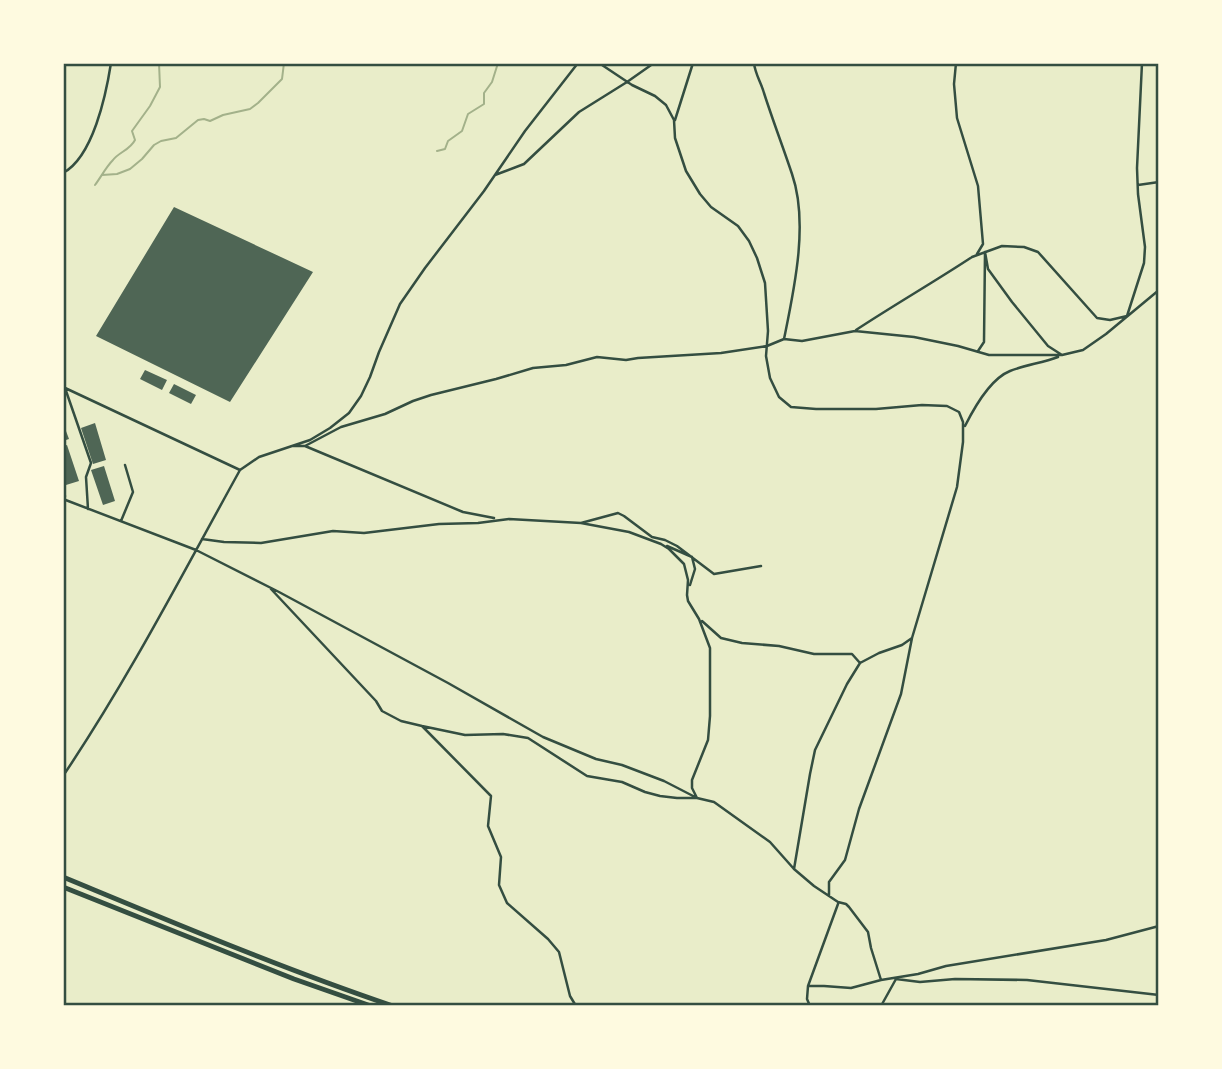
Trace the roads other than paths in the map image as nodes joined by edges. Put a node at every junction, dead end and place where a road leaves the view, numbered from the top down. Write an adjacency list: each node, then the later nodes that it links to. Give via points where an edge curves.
1 (111, 63): 11 (street, via 91,139 82,156)
2 (578, 63): 12 (street)
3 (599, 63): 9 (street)
4 (654, 63): 9 (street)
5 (692, 63): 10 (street)
6 (754, 63): 20 (street, via 793,178 799,212 797,259)
7 (956, 63): 16 (street, via 957,118 978,186 982,223 983,244)
8 (1142, 63): 14 (street)
9 (627, 82): 10 (street, via 655,96); 12 (street, via 579,112 524,164)
10 (674, 120): 21 (street, via 686,171 711,207 738,226 757,258 765,283)
11 (63, 173)
12 (495, 175): 26 (street, via 400,304 370,377 349,413)
13 (1159, 182): 14 (street)
14 (1138, 185): 18 (street, via 1146,247)
15 (985, 252): 16 (street); 18 (street, via 1002,246 1038,252 1097,318); 22 (street, via 984,342); 23 (street, via 988,269 1012,302 1048,346)
16 (971, 257): 19 (street)
17 (1159, 290): 18 (street)
18 (1127, 316): 23 (street, via 1083,350)
19 (855, 331): 20 (street, via 802,341); 22 (street, via 914,337)
20 (784, 339): 21 (street)
21 (767, 346): 25 (street, via 770,378 779,397 791,407 947,406 959,412); 27 (street, via 626,360 597,357 533,368 412,401)
22 (978, 351): 23 (street)
23 (1062, 355): 25 (street, via 1000,377)
24 (64, 387): 29 (street); 32 (street, via 91,463 86,477)
25 (963, 429): 44 (street, via 957,487)
26 (293, 446): 27 (street); 29 (street, via 259,457)
27 (304, 446): 33 (street, via 463,512)
28 (125, 465): 34 (street, via 133,492)
29 (240, 470): 36 (street)
30 (63, 489): 31 (street)
31 (64, 499): 32 (street)
32 (88, 509): 34 (street)
33 (499, 519): 35 (street); 36 (street, via 364,533 332,531 261,543)
34 (121, 521): 38 (street)
35 (581, 523): 37 (street); 39 (street, via 618,513)
36 (202, 540): 38 (street)
37 (661, 544): 39 (street); 41 (street, via 684,564)
38 (196, 550): 42 (street); 47 (street)
39 (692, 557): 40 (street, via 714,574); 41 (street, via 695,569)
40 (761, 566)
41 (688, 588): 43 (street, via 688,601)
42 (271, 589): 46 (street, via 382,711); 48 (street, via 543,737)
43 (699, 619): 45 (street, via 722,638 814,654 852,654); 48 (street, via 710,648 710,716 708,740 692,780)
44 (912, 638): 45 (street); 52 (street, via 898,702 845,860 829,883)
45 (860, 663): 49 (street, via 816,750)
46 (422, 726): 48 (street, via 465,735 528,738 587,776 660,796); 61 (street, via 491,796 488,826 501,857 499,886 507,903 559,952)
47 (63, 776)
48 (697, 798): 49 (street, via 714,802 749,825)
49 (794, 869): 52 (street)
50 (63, 877): 60 (highway, via 226,945)
51 (63, 887): 59 (highway)
52 (829, 896): 53 (street)
53 (838, 902): 56 (street, via 846,904 868,932); 57 (street)
54 (1159, 926): 55 (street)
55 (896, 979): 56 (street); 58 (street, via 1027,980); 63 (street)
56 (881, 980): 57 (street, via 851,988)
57 (808, 986): 62 (street)
58 (1159, 995)
59 (371, 1006)
60 (393, 1006)
61 (576, 1006)
62 (810, 1006)
63 (881, 1006)

